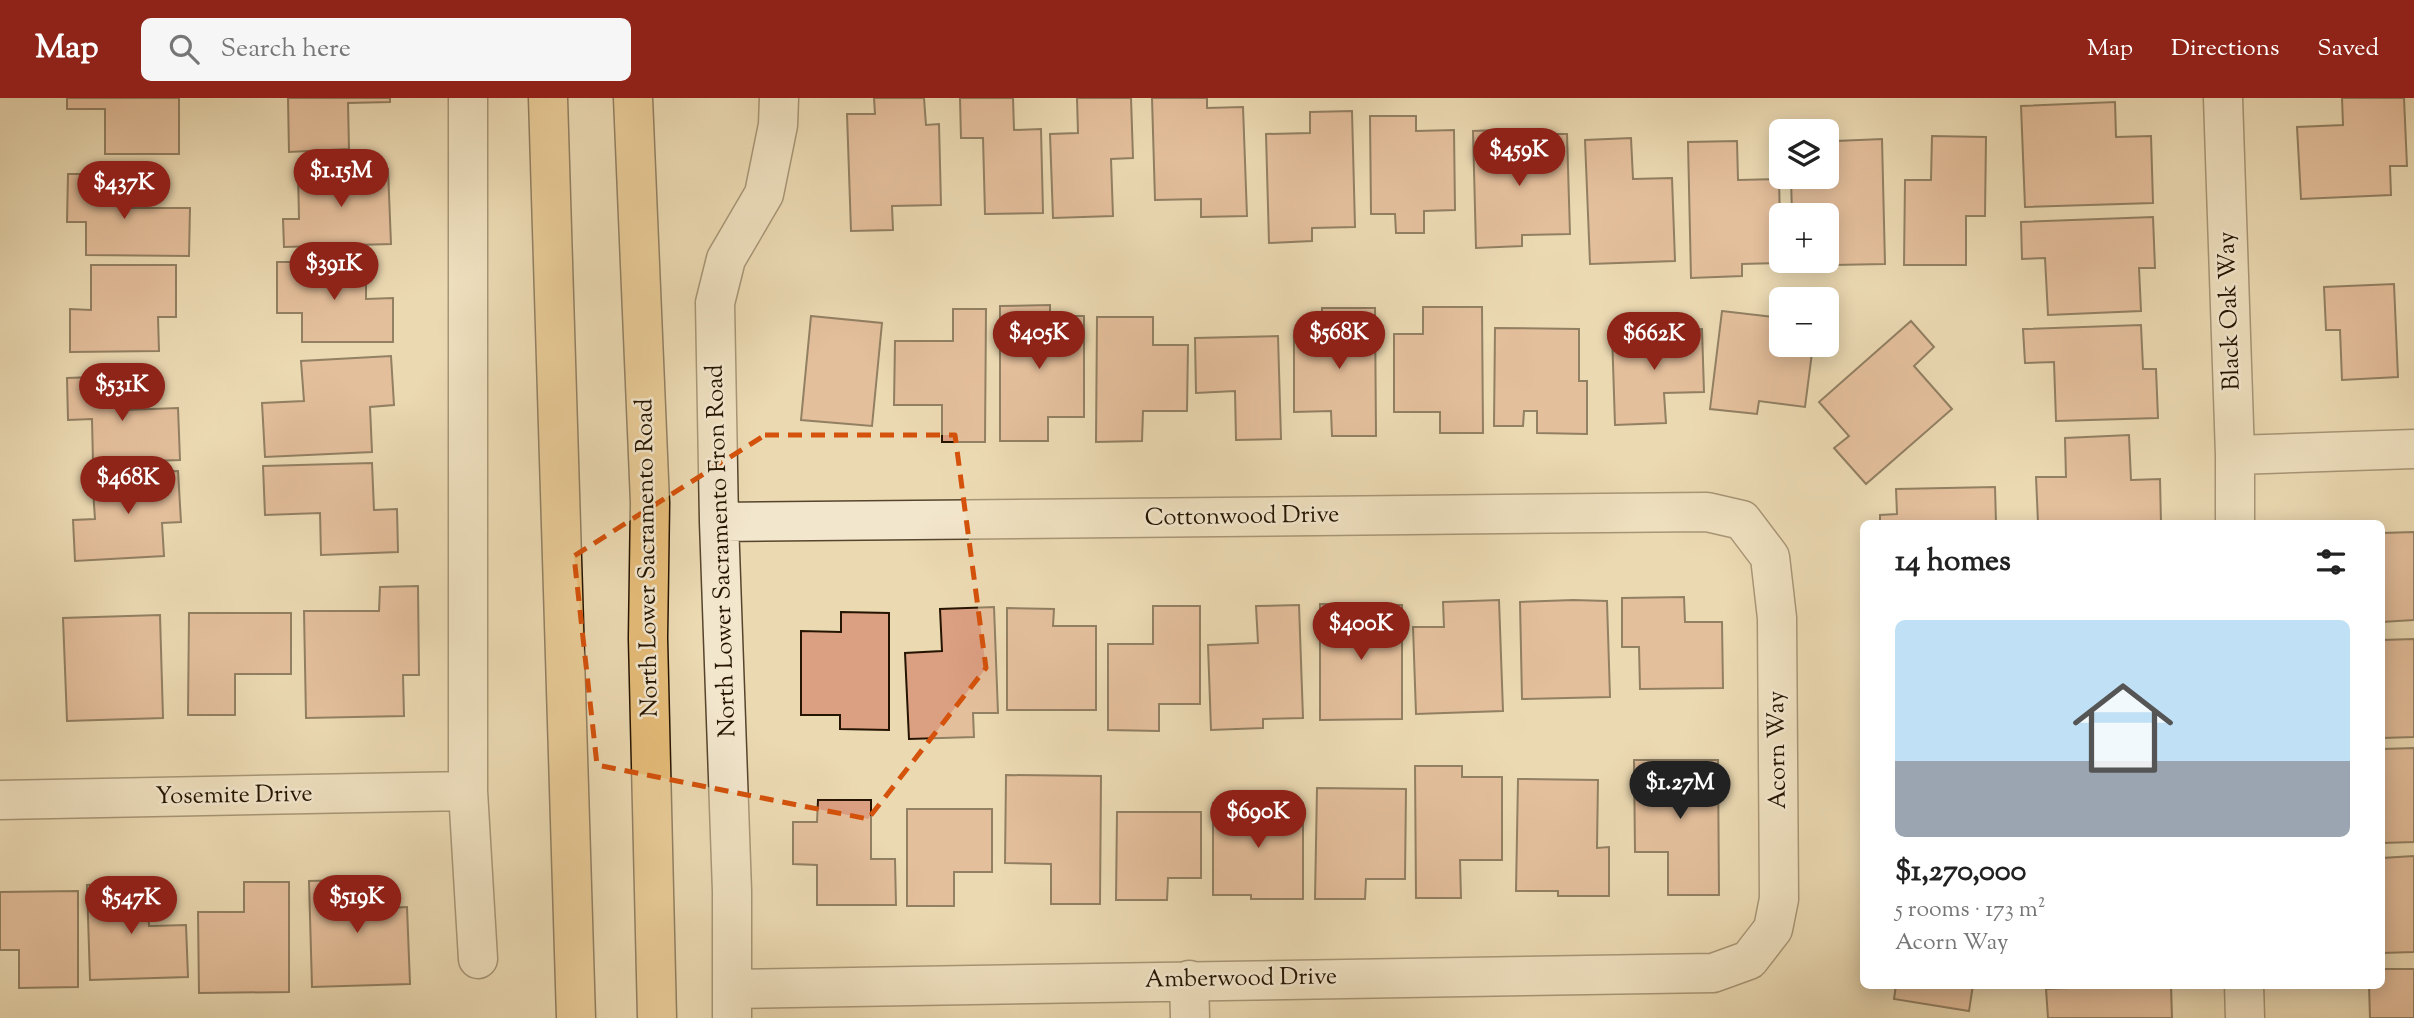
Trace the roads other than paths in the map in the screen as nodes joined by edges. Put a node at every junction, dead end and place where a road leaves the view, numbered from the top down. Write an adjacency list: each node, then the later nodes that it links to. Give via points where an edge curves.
1 (468, 98): 11 (street)
2 (548, 98): 18 (main road)
3 (633, 98): 19 (main road, North Lower Sacramento Road, via 650,503 648,638)
4 (779, 98): 9 (street, North Lower Sacramento Fron Road, via 764,194 726,259 715,303)
5 (2223, 98): 7 (street, Black Oak Way)
6 (2414, 449): 7 (street)
7 (2235, 455): 8 (street, Black Oak Way)
8 (2235, 520)
9 (719, 522): 10 (street, Cottonwood Drive, via 1707,512 1742,520); 17 (street, North Lower Sacramento Fron Road)
10 (1755, 537): 14 (street, Acorn Way, via 1770,557 1777,618 1779,899 1773,929)
11 (468, 791): 12 (street, Yosemite Drive); 13 (street)
12 (0, 800)
13 (478, 959)
14 (1749, 960): 15 (street, Amberwood Drive, via 1713,973)
15 (1189, 980): 17 (street, Amberwood Drive); 20 (street)
16 (2244, 989): 21 (street)
17 (732, 1003)
18 (576, 1018)
19 (657, 1018)
20 (1190, 1018)
21 (2245, 1018)

